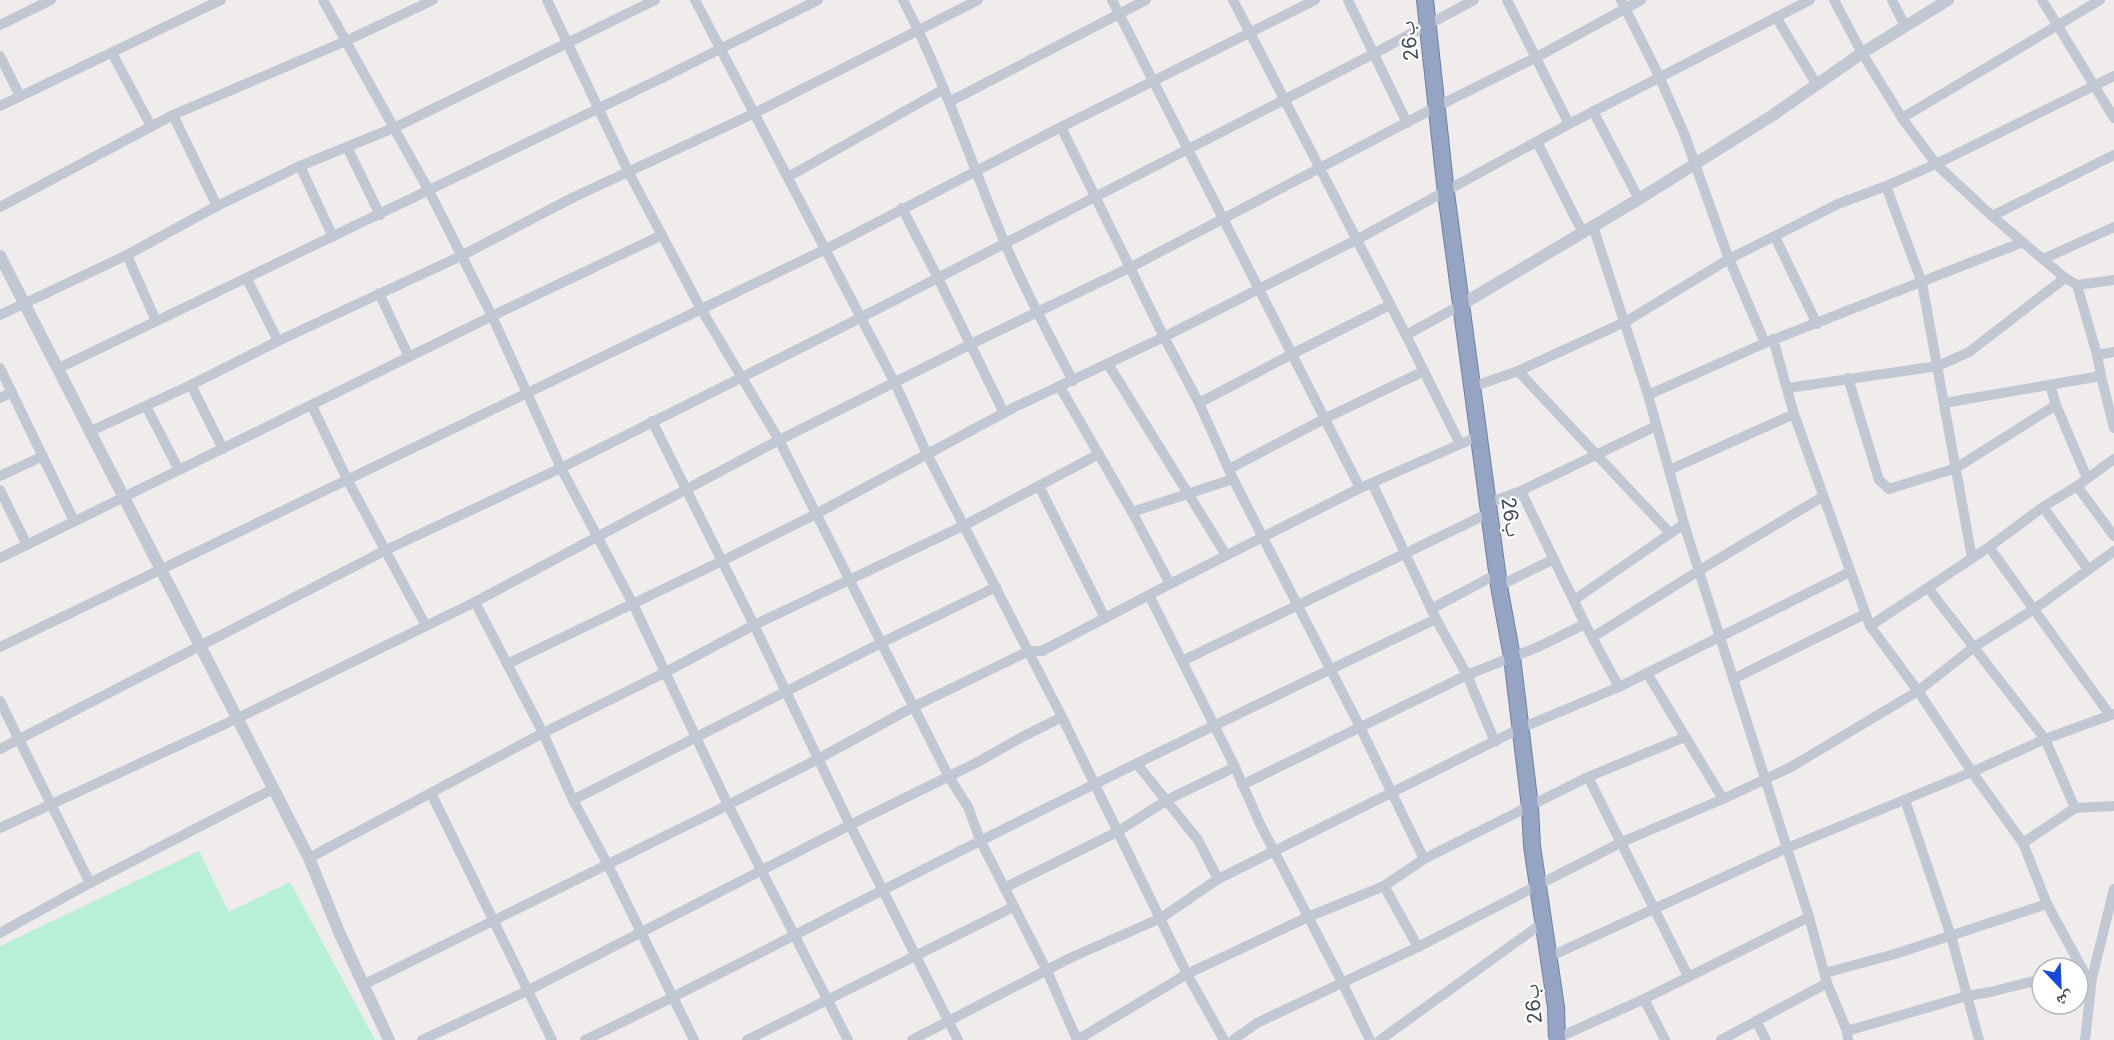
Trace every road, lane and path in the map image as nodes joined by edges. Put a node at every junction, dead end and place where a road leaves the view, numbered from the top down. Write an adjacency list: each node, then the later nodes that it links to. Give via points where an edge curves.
1 (50, 0): 29 (street)
2 (221, 0): 38 (street)
3 (323, 0): 35 (street)
4 (433, 0): 35 (street)
5 (547, 0): 36 (street)
6 (655, 0): 36 (street)
7 (695, 0): 37 (street)
8 (818, 0): 37 (street)
9 (903, 0): 33 (street)
10 (978, 0): 33 (street)
11 (1112, 0): 27 (street)
12 (1146, 0): 27 (street)
13 (1233, 0): 34 (street)
14 (1315, 0): 34 (street)
15 (1348, 0): 39 (street)
16 (1425, 0): 30 (highway, 26ب)
17 (1474, 0): 30 (street)
18 (1507, 0): 42 (street)
19 (1641, 0): 26 (street)
20 (1810, 0): 28 (street)
21 (1834, 0): 40 (street)
22 (1892, 0): 31 (street)
23 (1948, 0): 31 (street)
24 (2043, 0): 32 (street)
25 (2100, 0): 32 (street)
26 (1623, 4): 42 (street); 43 (street)
27 (1119, 14): 45 (street); 51 (street)
28 (1776, 17): 43 (street); 46 (street)
29 (0, 25)
30 (1428, 25): 39 (street); 53 (highway, 26ب)
31 (1905, 26): 40 (street)
32 (2057, 26): 47 (street); 58 (street)
33 (919, 30): 48 (street); 56 (street)
34 (1249, 32): 45 (street); 50 (street)
35 (346, 41): 57 (street); 64 (street)
36 (567, 44): 54 (street); 64 (street)
37 (720, 50): 54 (street); 56 (street)
38 (112, 53): 49 (street); 62 (street)
39 (1376, 53): 50 (street); 60 (street)
40 (1862, 53): 46 (street); 58 (street)
41 (0, 56): 49 (street)
42 (1535, 58): 53 (street); 61 (street)
43 (1659, 76): 55 (street); 69 (street)
44 (2114, 76): 47 (street)
45 (1153, 82): 63 (street); 67 (street)
46 (1816, 85): 69 (street)
47 (2093, 86): 59 (street); 70 (street)
48 (944, 89): 51 (street); 75 (street)
49 (20, 96): 52 (street)
50 (1283, 100): 67 (street); 72 (street)
51 (949, 102): 73 (street)
52 (0, 106)
53 (1438, 106): 60 (street); 78 (highway, 26ب)
54 (598, 108): 74 (street); 77 (street)
55 (1593, 111): 61 (street); 80 (street)
56 (755, 113): 74 (street); 75 (street)
57 (172, 115): 62 (street); 81 (street)
58 (1902, 118): 70 (street)
59 (2114, 118)
60 (1407, 123): 72 (street)
61 (1569, 124): 65 (street)
62 (151, 126): 82 (street)
63 (1061, 127): 73 (street); 79 (street)
64 (396, 128): 66 (street); 77 (street)
65 (1537, 142): 78 (street); 88 (street)
66 (347, 147): 71 (street); 84 (street)
67 (1187, 149): 79 (street); 86 (street)
68 (2114, 155): 85 (street)
69 (1695, 164): 80 (street); 99 (street)
70 (1936, 164): 76 (street); 85 (street)
71 (300, 166): 81 (street); 90 (street)
72 (1319, 168): 86 (street); 92 (street)
73 (975, 171): 83 (street); 94 (street)
74 (629, 172): 89 (street); 98 (street)
75 (788, 177): 95 (street)
76 (1886, 186): 91 (street, via 1838,204); 106 (street)
77 (429, 191): 84 (street); 98 (street)
78 (1446, 193): 92 (street); 112 (highway, 26ب)
79 (1096, 196): 94 (street); 101 (street)
80 (1639, 200): 88 (street)
81 (217, 206): 96 (street)
82 (0, 207)
83 (902, 208): 95 (street); 102 (street)
84 (380, 214): 90 (street)
85 (1992, 216): 93 (street)
86 (1222, 218): 101 (street); 108 (street)
87 (2114, 227): 100 (street)
88 (1588, 229): 112 (street); 119 (street)
89 (662, 235): 113 (street); 116 (street)
90 (333, 237): 104 (street)
91 (1775, 237): 99 (street); 120 (street)
92 (1356, 240): 108 (street); 111 (street)
93 (2023, 242): 100 (street); 106 (street)
94 (1004, 244): 102 (street); 114 (street)
95 (826, 249): 113 (street); 117 (street)
96 (127, 255): 110 (street); 118 (street)
97 (0, 256): 110 (street)
98 (461, 256): 109 (street); 116 (street)
99 (1729, 259): 119 (street); 124 (street)
100 (2043, 259): 103 (street)
101 (1131, 267): 114 (street); 122 (street)
102 (938, 278): 117 (street); 125 (street)
103 (2065, 278): 107 (street); 131 (street, via 1969,352)
104 (247, 279): 118 (street); 123 (street)
105 (2114, 280): 107 (street)
106 (1922, 283): 120 (street); 131 (street)
107 (2077, 285): 128 (street)
108 (1258, 288): 122 (street); 127 (street)
109 (379, 293): 123 (street); 129 (street)
110 (25, 303): 115 (street); 133 (street)
111 (1390, 305): 121 (street); 127 (street)
112 (1461, 305): 121 (street); 144 (highway, 26ب)
113 (701, 309): 136 (street); 147 (street)
114 (1037, 313): 125 (street); 139 (street)
115 (0, 315)
116 (492, 316): 129 (street); 147 (street)
117 (860, 318): 136 (street); 140 (street)
118 (156, 321): 133 (street)
119 (1625, 322): 134 (street); 148 (street)
120 (1817, 324): 124 (street)
121 (1406, 335): 135 (street)
122 (1164, 337): 130 (street); 150 (street)
123 (278, 341): 141 (street)
124 (1769, 341): 145 (street); 148 (street)
125 (970, 344): 140 (street); 155 (street)
126 (2114, 352): 128 (street)
127 (1292, 354): 150 (street); 157 (street)
128 (2097, 355): 137 (street)
129 (409, 357): 154 (street)
130 (1108, 364): 139 (street); 186 (street)
131 (1938, 366): 138 (street); 151 (street)
132 (0, 368): 146 (street)
133 (59, 368): 161 (street)
134 (1518, 370): 144 (street); 169 (street)
135 (1424, 371): 157 (street); 164 (street)
136 (740, 376): 158 (street); 163 (street)
137 (2101, 376): 142 (street); 160 (street)
138 (1848, 378): 145 (street); 172 (street, via 1883,486 1889,489)
139 (1073, 381): 143 (street)
140 (895, 383): 163 (street); 166 (street)
141 (191, 385): 153 (street); 165 (street)
142 (2050, 385): 151 (street); 152 (street)
143 (1060, 387): 155 (street); 167 (street)
144 (1472, 387): 162 (highway, 26ب)
145 (1788, 388): 156 (street)
146 (12, 392): 149 (street); 168 (street)
147 (526, 393): 171 (street); 178 (street)
148 (1648, 395): 159 (street)
149 (0, 398)
150 (1199, 403): 175 (street)
151 (1944, 403): 172 (street)
152 (2056, 405): 172 (street); 177 (street)
153 (146, 406): 161 (street); 173 (street)
154 (312, 406): 165 (street); 178 (street)
155 (1004, 412): 166 (street)
156 (1794, 414): 174 (street); 187 (street)
157 (1326, 418): 175 (street); 182 (street)
158 (652, 421): 171 (street); 183 (street)
159 (1656, 426): 169 (street); 174 (street)
160 (2114, 428)
161 (91, 431): 188 (street)
162 (1479, 436): 164 (street); 190 (highway, 26ب)
163 (779, 440): 183 (street); 192 (street)
164 (1460, 444): 179 (street)
165 (223, 449): 173 (street)
166 (927, 454): 192 (street); 195 (street)
167 (1100, 454): 180 (street); 191 (street)
168 (43, 456): 176 (street); 193 (street)
169 (1597, 456): 185 (street); 196 (street)
170 (2114, 459): 177 (street)
171 (561, 468): 197 (street); 202 (street)
172 (1956, 468): 207 (street)
173 (179, 470): 188 (street)
174 (1669, 470): 194 (street)
175 (1232, 474): 186 (street); 199 (street)
176 (0, 476)
177 (2087, 478): 181 (street)
178 (347, 479): 202 (street); 210 (street)
179 (1372, 483): 182 (street); 203 (street)
180 (1039, 486): 195 (street); 227 (street)
181 (2077, 486): 189 (street); 198 (street)
182 (1360, 488): 199 (street)
183 (686, 489): 197 (street); 209 (street)
184 (0, 490): 200 (street)
185 (1521, 491): 190 (street); 208 (street)
186 (1188, 494): 191 (street); 205 (street)
187 (1822, 496): 212 (street); 213 (street)
188 (124, 497): 193 (street); 210 (street)
189 (2043, 507): 201 (street); 211 (street)
190 (1489, 508): 203 (street); 215 (highway, 26ب)
191 (1132, 512): 216 (street)
192 (816, 514): 209 (street); 214 (street)
193 (74, 521): 200 (street)
194 (1684, 524): 196 (street); 212 (street)
195 (965, 525): 214 (street); 217 (street)
196 (1669, 532): 220 (street)
197 (597, 536): 221 (street); 222 (street)
198 (2114, 536)
199 (1264, 538): 205 (street); 223 (street)
200 (27, 545): 206 (street)
201 (1989, 547): 207 (street); 224 (street)
202 (386, 550): 230 (street); 237 (street)
203 (1405, 552): 223 (street); 225 (street)
204 (2114, 552): 211 (street)
205 (1226, 555): 216 (street)
206 (0, 558)
207 (1972, 558): 218 (street)
208 (1554, 559): 215 (street); 220 (street)
209 (722, 561): 222 (street); 229 (street)
210 (160, 569): 235 (street); 237 (street)
211 (2088, 569): 224 (street)
212 (1700, 570): 232 (street); 233 (street)
213 (1850, 572): 226 (street); 233 (street)
214 (848, 579): 229 (street); 234 (street)
215 (1498, 580): 225 (street); 239 (highway, 26ب)
216 (1170, 584): 219 (street)
217 (996, 587): 234 (street); 238 (street)
218 (1928, 588): 231 (street); 236 (street)
219 (1149, 596): 227 (street); 240 (street)
220 (1574, 600): 228 (street)
221 (475, 602): 230 (street); 241 (street)
222 (633, 604): 241 (street); 243 (street)
223 (1297, 605): 240 (street); 242 (street)
224 (2033, 610): 236 (street); 252 (street)
225 (1434, 614): 242 (street); 245 (street)
226 (1865, 614): 231 (street); 246 (street)
227 (1105, 618): 238 (street, via 1042,651)
228 (1585, 624): 232 (street); 239 (street)
229 (754, 625): 243 (street); 249 (street)
230 (426, 626): 254 (street)
231 (1870, 626): 248 (street)
232 (1593, 637): 247 (street)
233 (1720, 637): 244 (street); 246 (street)
234 (881, 643): 249 (street); 251 (street)
235 (0, 647)
236 (1974, 647): 248 (street); 262 (street)
237 (200, 648): 254 (street); 261 (street)
238 (1029, 651): 251 (street); 253 (street)
239 (1512, 657): 245 (street); 257 (highway, 26ب)
240 (1182, 661): 255 (street)
241 (507, 664): 258 (street)
242 (1329, 670): 255 (street); 256 (street)
243 (664, 673): 258 (street); 260 (street)
244 (1647, 673): 247 (street); 259 (street)
245 (1467, 675): 256 (street); 263 (street)
246 (1733, 679): 271 (street)
247 (1619, 687): 257 (street)
248 (1918, 691): 268 (street); 271 (street)
249 (785, 692): 260 (street); 265 (street)
250 (0, 701): 261 (street)
251 (913, 707): 265 (street); 269 (street)
252 (2112, 715): 262 (street)
253 (1062, 717): 269 (street); 272 (street)
254 (238, 718): 274 (street); 281 (street)
255 (1214, 726): 266 (street); 267 (street)
256 (1360, 727): 273 (street); 276 (street)
257 (1519, 729): 263 (street); 284 (highway, 26ب)
258 (543, 733): 275 (street); 278 (street)
259 (1685, 737): 270 (street); 277 (street)
260 (696, 739): 278 (street); 282 (street)
261 (19, 740): 264 (street); 281 (street)
262 (2045, 740): 268 (street); 285 (street)
263 (1495, 742): 276 (street)
264 (0, 749)
265 (818, 759): 282 (street); 286 (street)
266 (1137, 764): 272 (street); 279 (street)
267 (1234, 767): 273 (street); 279 (street)
268 (1972, 772): 280 (street); 291 (street)
269 (948, 777): 286 (street); 289 (street, via 968,807)
270 (1588, 777): 284 (street); 290 (street)
271 (1766, 780): 277 (street); 292 (street)
272 (1095, 785): 288 (street); 289 (street)
273 (1242, 785): 293 (street)
274 (273, 789): 294 (street); 299 (street)
275 (431, 793): 294 (street); 311 (street)
276 (1392, 794): 293 (street); 295 (street)
277 (1723, 799): 290 (street)
278 (573, 800): 296 (street)
279 (1167, 800): 288 (street); 298 (street, via 1198,840)
280 (1905, 800): 292 (street); 316 (street)
281 (51, 803): 287 (street); 299 (street)
282 (728, 805): 296 (street); 297 (street)
283 (2114, 806): 285 (street)
284 (1530, 807): 295 (street); 300 (highway, 26ب)
285 (2075, 808): 291 (street)
286 (850, 825): 297 (street); 303 (street)
287 (0, 828)
288 (1117, 832): 302 (street); 309 (street)
289 (981, 842): 302 (street); 303 (street)
290 (1622, 842): 300 (street); 307 (street)
291 (2023, 843): 305 (street)
292 (1787, 848): 307 (street); 310 (street)
293 (1275, 852): 298 (street); 308 (street)
294 (309, 858): 328 (street)
295 (1424, 859): 301 (street)
296 (607, 863): 311 (street); 313 (street)
297 (761, 870): 313 (street); 315 (street)
298 (1218, 879): 309 (street)
299 (90, 883): 314 (street)
300 (1539, 884): 312 (highway, 26ب); 317 (street)
301 (1384, 886): 308 (street); 317 (street)
302 (1004, 888): 306 (street)
303 (883, 890): 315 (street); 318 (street)
304 (2114, 890): 321 (street)
305 (2047, 904): 316 (street); 319 (street)
306 (1013, 906): 318 (street); 322 (street)
307 (1654, 908): 320 (street); 324 (street)
308 (1308, 917): 323 (street); 326 (street)
309 (1161, 918): 322 (street); 323 (street)
310 (1809, 918): 324 (street); 325 (street)
311 (493, 920): 328 (street); 329 (street)
312 (1544, 922): 320 (highway, 26ب); 351 (street)
313 (641, 931): 329 (street); 331 (street)
314 (0, 933)
315 (795, 935): 331 (street); 332 (street)
316 (1951, 936): 325 (street); 330 (street)
317 (1418, 947): 326 (street)
318 (916, 955): 332 (street); 336 (street)
319 (2075, 956)
320 (1549, 957): 338 (highway, 26ب)
321 (2090, 960)
322 (1047, 970): 323 (street, via 1077,1040); 336 (street)
323 (1187, 974): 348 (street)
324 (1688, 976): 333 (street)
325 (1826, 978): 335 (street); 337 (street)
326 (1342, 982): 349 (street, via 1257,1023); 350 (street)
327 (2030, 982): 330 (street)
328 (363, 986): 339 (street)
329 (527, 991): 340 (street); 341 (street)
330 (1967, 996): 337 (street); 355 (street)
331 (674, 998): 342 (street); 343 (street)
332 (828, 999): 344 (street); 345 (street)
333 (1644, 999): 338 (street); 352 (street)
334 (2085, 1016): 356 (street)
335 (1756, 1021): 353 (street); 354 (street)
336 (949, 1022): 346 (street); 347 (street)
337 (1848, 1035)
338 (1556, 1039)
339 (389, 1040)
340 (422, 1040)
341 (552, 1040)
342 (585, 1040)
343 (694, 1040)
344 (747, 1040)
345 (848, 1040)
346 (912, 1040)
347 (958, 1040)
348 (1224, 1040)
349 (1233, 1040)
350 (1370, 1040)
351 (1380, 1040)
352 (1665, 1040)
353 (1721, 1040)
354 (1766, 1040)
355 (1979, 1040)
356 (2085, 1040)

